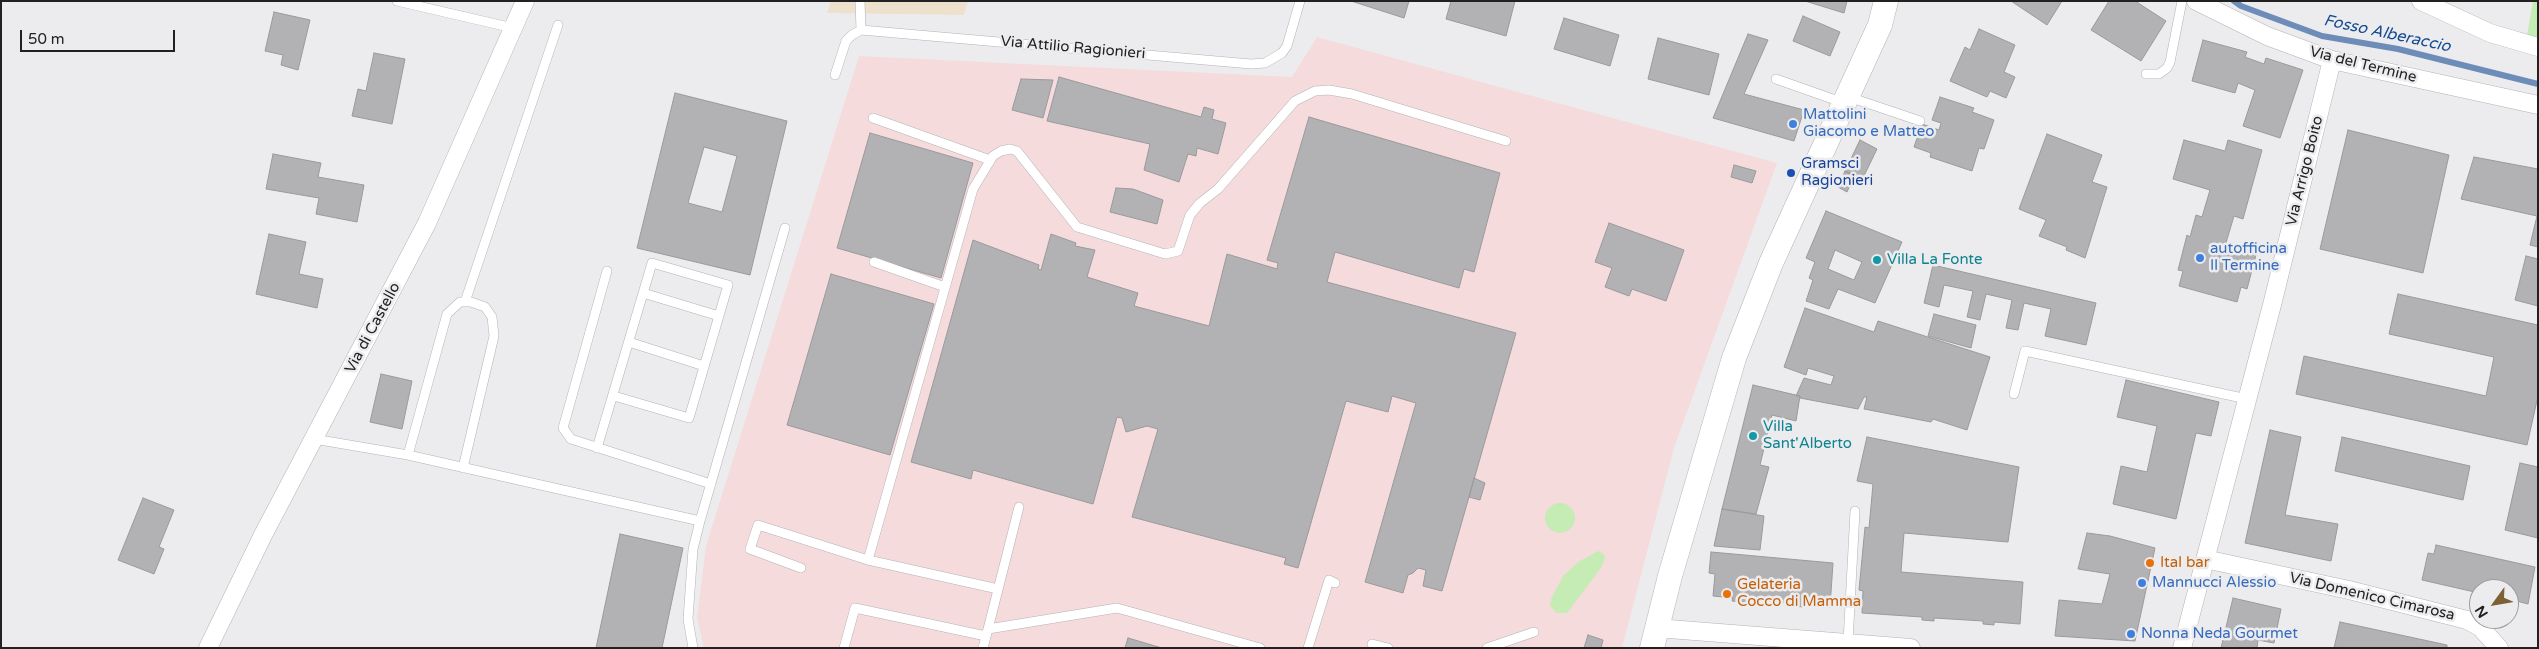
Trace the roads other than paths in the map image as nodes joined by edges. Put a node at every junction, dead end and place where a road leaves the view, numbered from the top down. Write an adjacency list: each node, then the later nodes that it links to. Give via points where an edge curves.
1 (397, 1): 10 (lane)
2 (525, 1): 10 (street, Via di Castello)
3 (860, 1): 11 (lane)
4 (1300, 1): 11 (lane, Via Attilio Ragionieri, via 1285,50 1272,60 1251,64)
5 (2182, 1): 14 (lane, via 2170,62 2159,74)
6 (2196, 1): 13 (street, Via del Termine, via 2267,36)
7 (2421, 1): 12 (street, via 2500,37)
8 (1887, 7): 17 (main road)
9 (558, 25): 28 (lane)
10 (513, 28): 35 (street, Via di Castello, via 426,223)
11 (861, 30): 15 (lane, via 846,41)
12 (2538, 47)
13 (2332, 60): 18 (street, Via del Termine); 34 (street, Via Arrigo Boito)
14 (2146, 74)
15 (835, 75)
16 (1776, 79): 17 (lane)
17 (1846, 100): 20 (lane); 50 (main road, via 1771,264 1734,358)
18 (2538, 105)
19 (873, 118): 22 (lane)
20 (1920, 121)
21 (1506, 141): 22 (lane, via 1341,91 1310,93 1295,101 1218,189 1200,203 1190,215 1178,251 1165,254 1078,227 1017,151 1001,151)
22 (990, 160): 26 (lane, via 973,188)
23 (785, 228): 39 (lane)
24 (874, 262): 26 (lane)
25 (607, 271): 36 (lane, via 563,428 571,439)
26 (945, 287): 44 (lane)
27 (643, 293): 29 (lane); 29 (lane, via 652,263 728,285); 30 (lane)
28 (465, 302): 37 (lane, via 453,306 443,323); 38 (lane, via 485,307 492,318 494,336)
29 (718, 316): 31 (lane)
30 (629, 342): 31 (lane); 33 (lane)
31 (704, 366): 33 (lane, via 689,418)
32 (2014, 394): 34 (lane, via 2024,351)
33 (614, 396): 36 (lane)
34 (2247, 399): 43 (street, Via Arrigo Boito)
35 (314, 439): 37 (lane); 53 (street, Via di Castello)
36 (598, 448): 39 (lane)
37 (408, 455): 38 (lane)
38 (463, 468): 42 (lane)
39 (711, 484): 42 (lane)
40 (1018, 507): 47 (lane)
41 (1855, 511): 51 (lane)
42 (700, 521): 54 (lane, via 693,549 688,619)
43 (2205, 559): 62 (street, Via Arrigo Boito); 63 (street, Via Domenico Cimarosa, via 2467,620 2480,627)
44 (868, 560): 45 (lane, via 758,525 750,549); 47 (lane)
45 (801, 568)
46 (1335, 583): 58 (lane, via 1329,580)
47 (998, 590): 48 (lane)
48 (987, 632): 55 (lane, via 855,608); 56 (lane); 57 (lane, via 1117,608)
49 (1534, 632): 60 (lane)
50 (1654, 638): 51 (street)
51 (1848, 642): 61 (street)
52 (1372, 644): 59 (lane)
53 (208, 648)
54 (693, 648)
55 (844, 648)
56 (983, 648)
57 (1260, 648)
58 (1308, 648)
59 (1388, 648)
60 (1488, 648)
61 (1910, 648)
62 (2182, 648)
63 (2499, 648)

